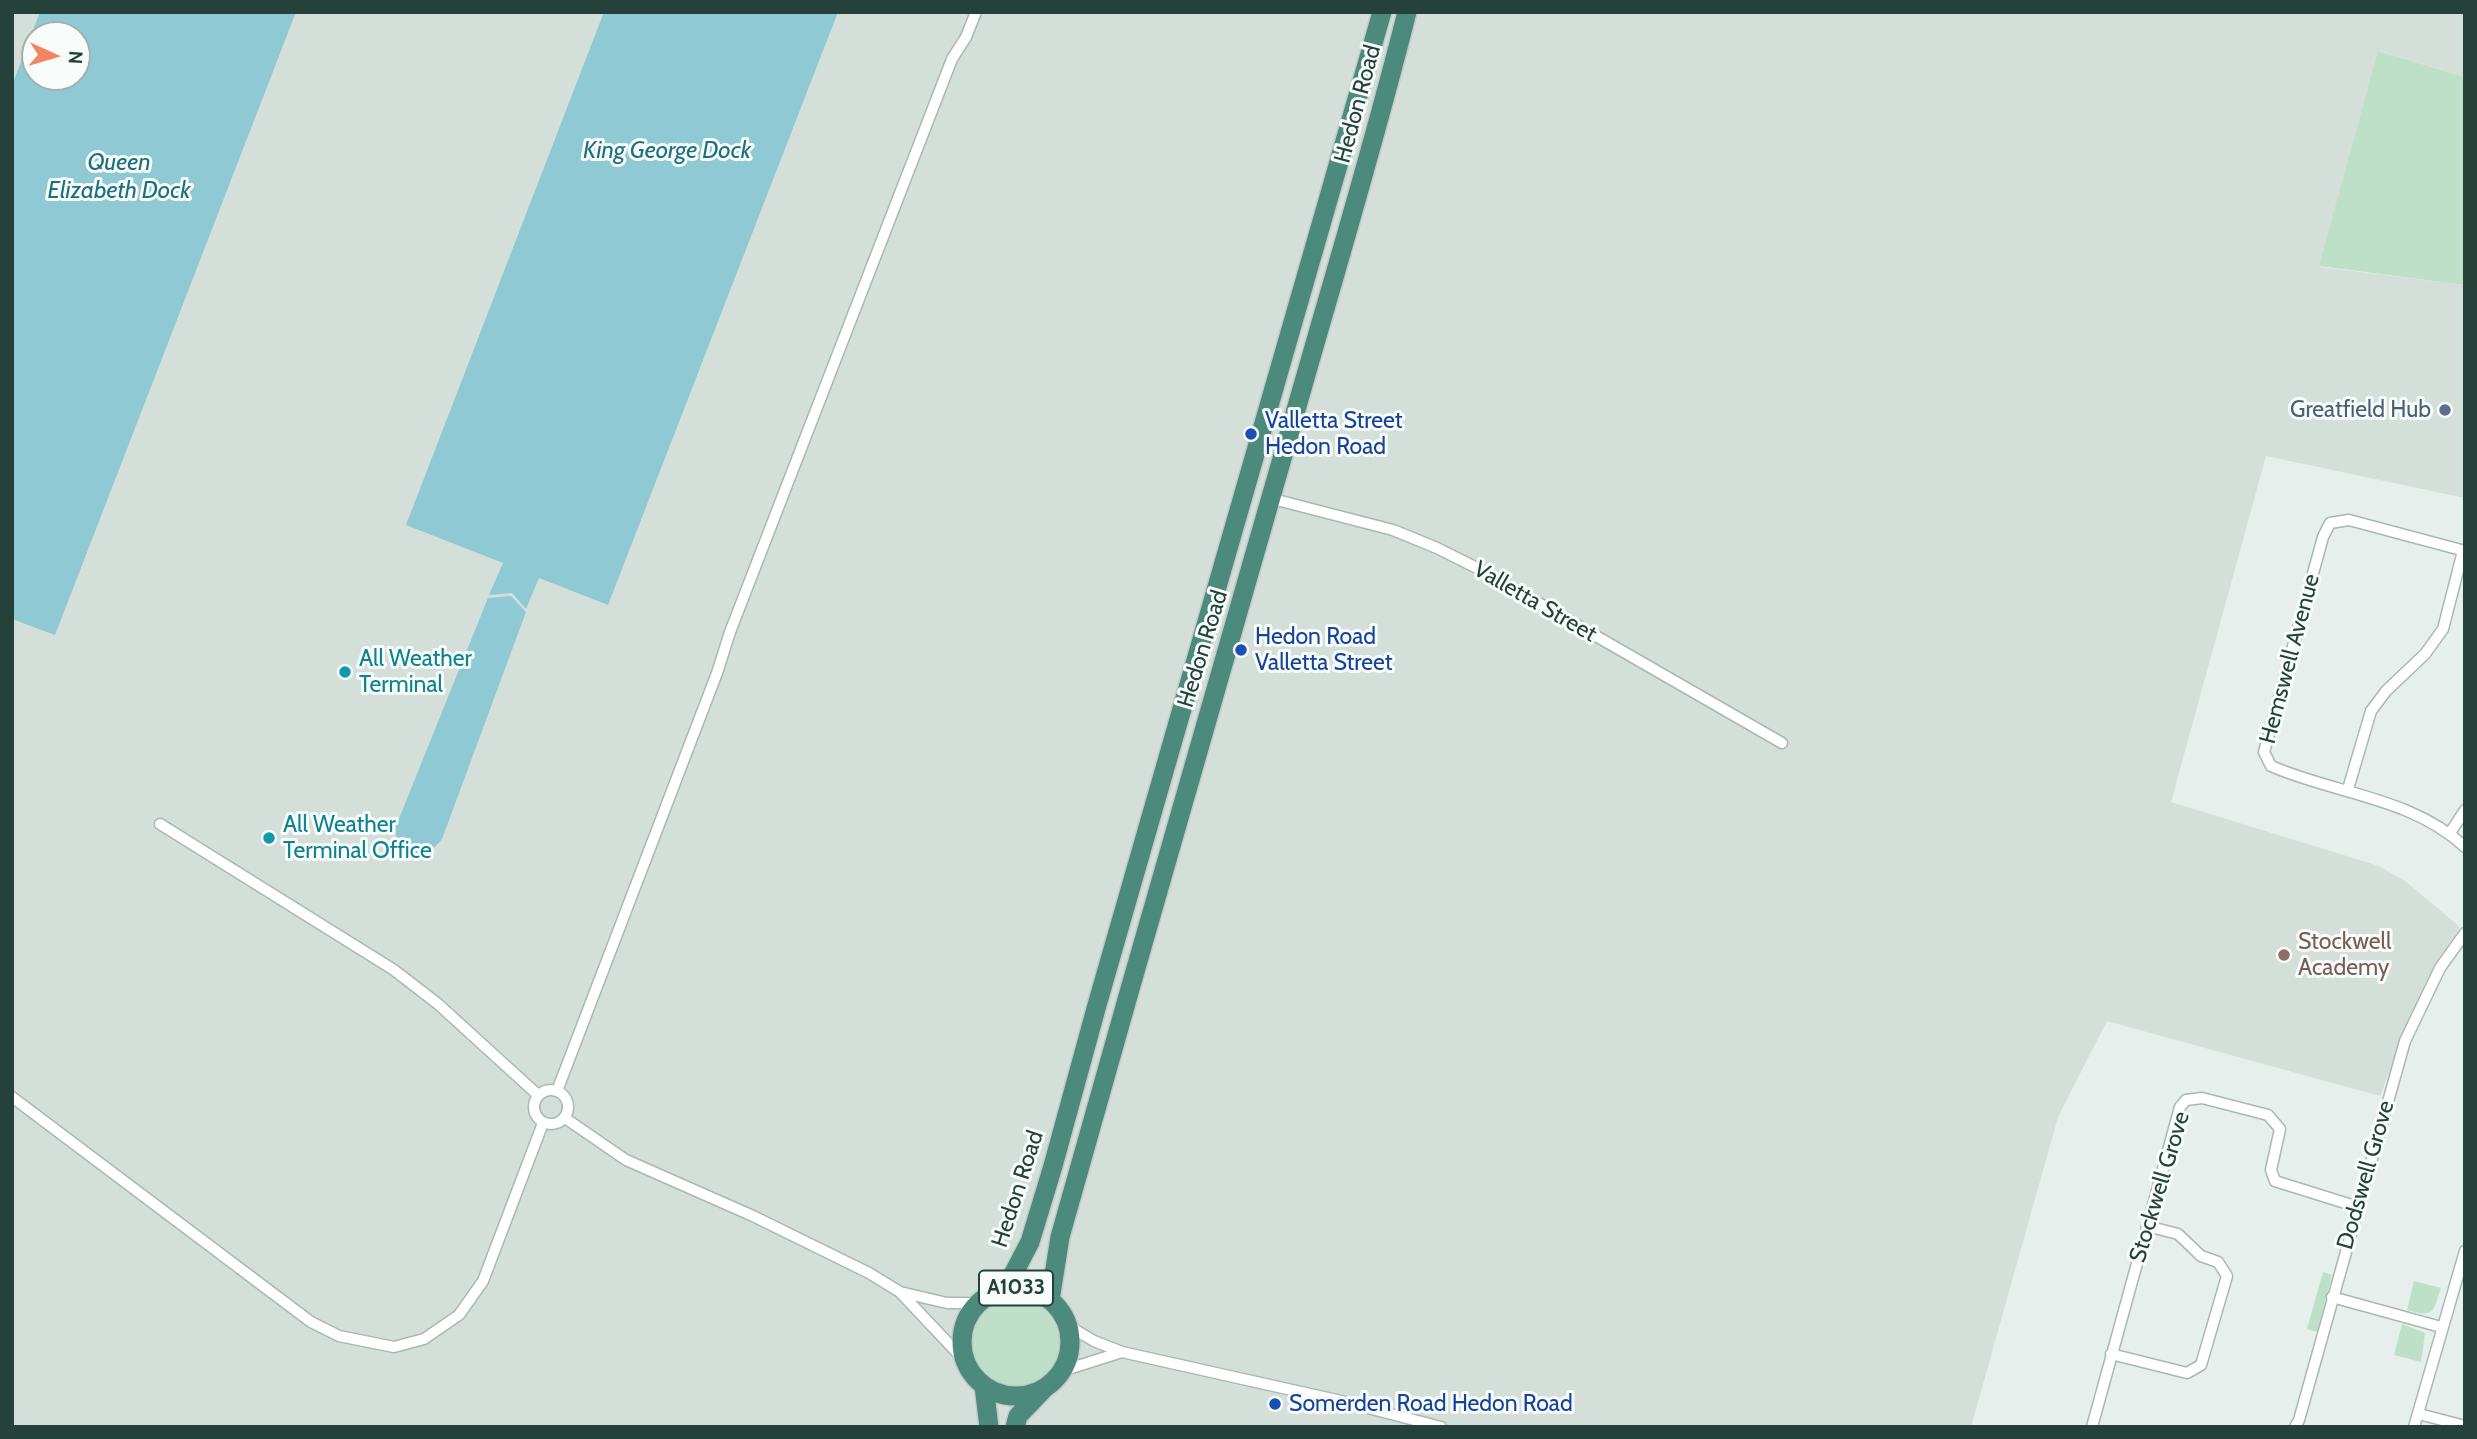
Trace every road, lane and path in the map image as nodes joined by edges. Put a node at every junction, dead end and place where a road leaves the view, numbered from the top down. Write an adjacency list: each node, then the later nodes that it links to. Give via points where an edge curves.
1 (976, 12): 13 (street, via 953,59 782,496)
2 (1382, 12): 21 (highway, Hedon Road / A1033, via 1054,1166 1030,1242)
3 (1407, 12): 4 (highway, Hedon Road / A1033)
4 (1273, 499): 6 (street, Valletta Street, via 1393,530 1437,548); 24 (highway, Hedon Road / A1033, via 1060,1237)
5 (2464, 551): 7 (street, via 2443,629 2371,711); 7 (street, Hemswell Avenue, via 2349,520 2330,523 2323,537 2264,752 2271,766 2289,774)
6 (1782, 743)
7 (2348, 789): 10 (street, Hemswell Avenue)
8 (2465, 810): 10 (street)
9 (160, 824): 14 (street, via 394,970)
10 (2450, 833): 11 (street, Hemswell Avenue)
11 (2465, 846)
12 (2465, 933): 18 (street, Dodswell Grove, via 2440,968 2405,1041)
13 (557, 1091): 14 (street, via 547,1090); 16 (street, via 568,1102)
14 (538, 1096): 17 (street, via 534,1111)
15 (12, 1097): 17 (street, via 310,1322 339,1336 394,1347 424,1339 459,1315 483,1281)
16 (565, 1118): 17 (street, via 555,1124); 22 (street, via 626,1160 753,1216)
17 (543, 1123)
18 (2358, 1207): 19 (street, Stockwell Grove, via 2275,1181 2271,1170 2280,1129 2268,1115 2202,1098 2186,1100 2180,1107); 23 (street, Dodswell Grove)
19 (2147, 1226): 29 (street, Stockwell Grove); 29 (street, via 2178,1234 2201,1256 2218,1262 2227,1276 2221,1298 2201,1365 2187,1373)
20 (2465, 1251): 27 (street)
21 (1006, 1288): 24 (highway, A1033, via 1037,1292); 25 (highway, A1033)
22 (900, 1292): 25 (street, via 947,1303); 30 (street)
23 (2332, 1297): 27 (street); 40 (street, Dodswell Grove)
24 (1050, 1300): 26 (highway, A1033)
25 (978, 1303): 30 (highway, A1033, via 962,1330)
26 (1067, 1325): 28 (street); 31 (highway, A1033, via 1070,1340)
27 (2441, 1327): 34 (street)
28 (1122, 1352): 31 (street); 38 (street)
29 (2111, 1354): 39 (street, Stockwell Grove)
30 (964, 1360): 32 (highway)
31 (1062, 1371): 33 (highway)
32 (984, 1386): 33 (highway, via 1015,1396); 36 (highway)
33 (1046, 1387): 37 (highway, via 1018,1416)
34 (2419, 1414): 35 (street); 41 (street)
35 (2465, 1426)
36 (989, 1427)
37 (1016, 1427)
38 (1441, 1427)
39 (2092, 1427)
40 (2294, 1427)
41 (2414, 1427)

